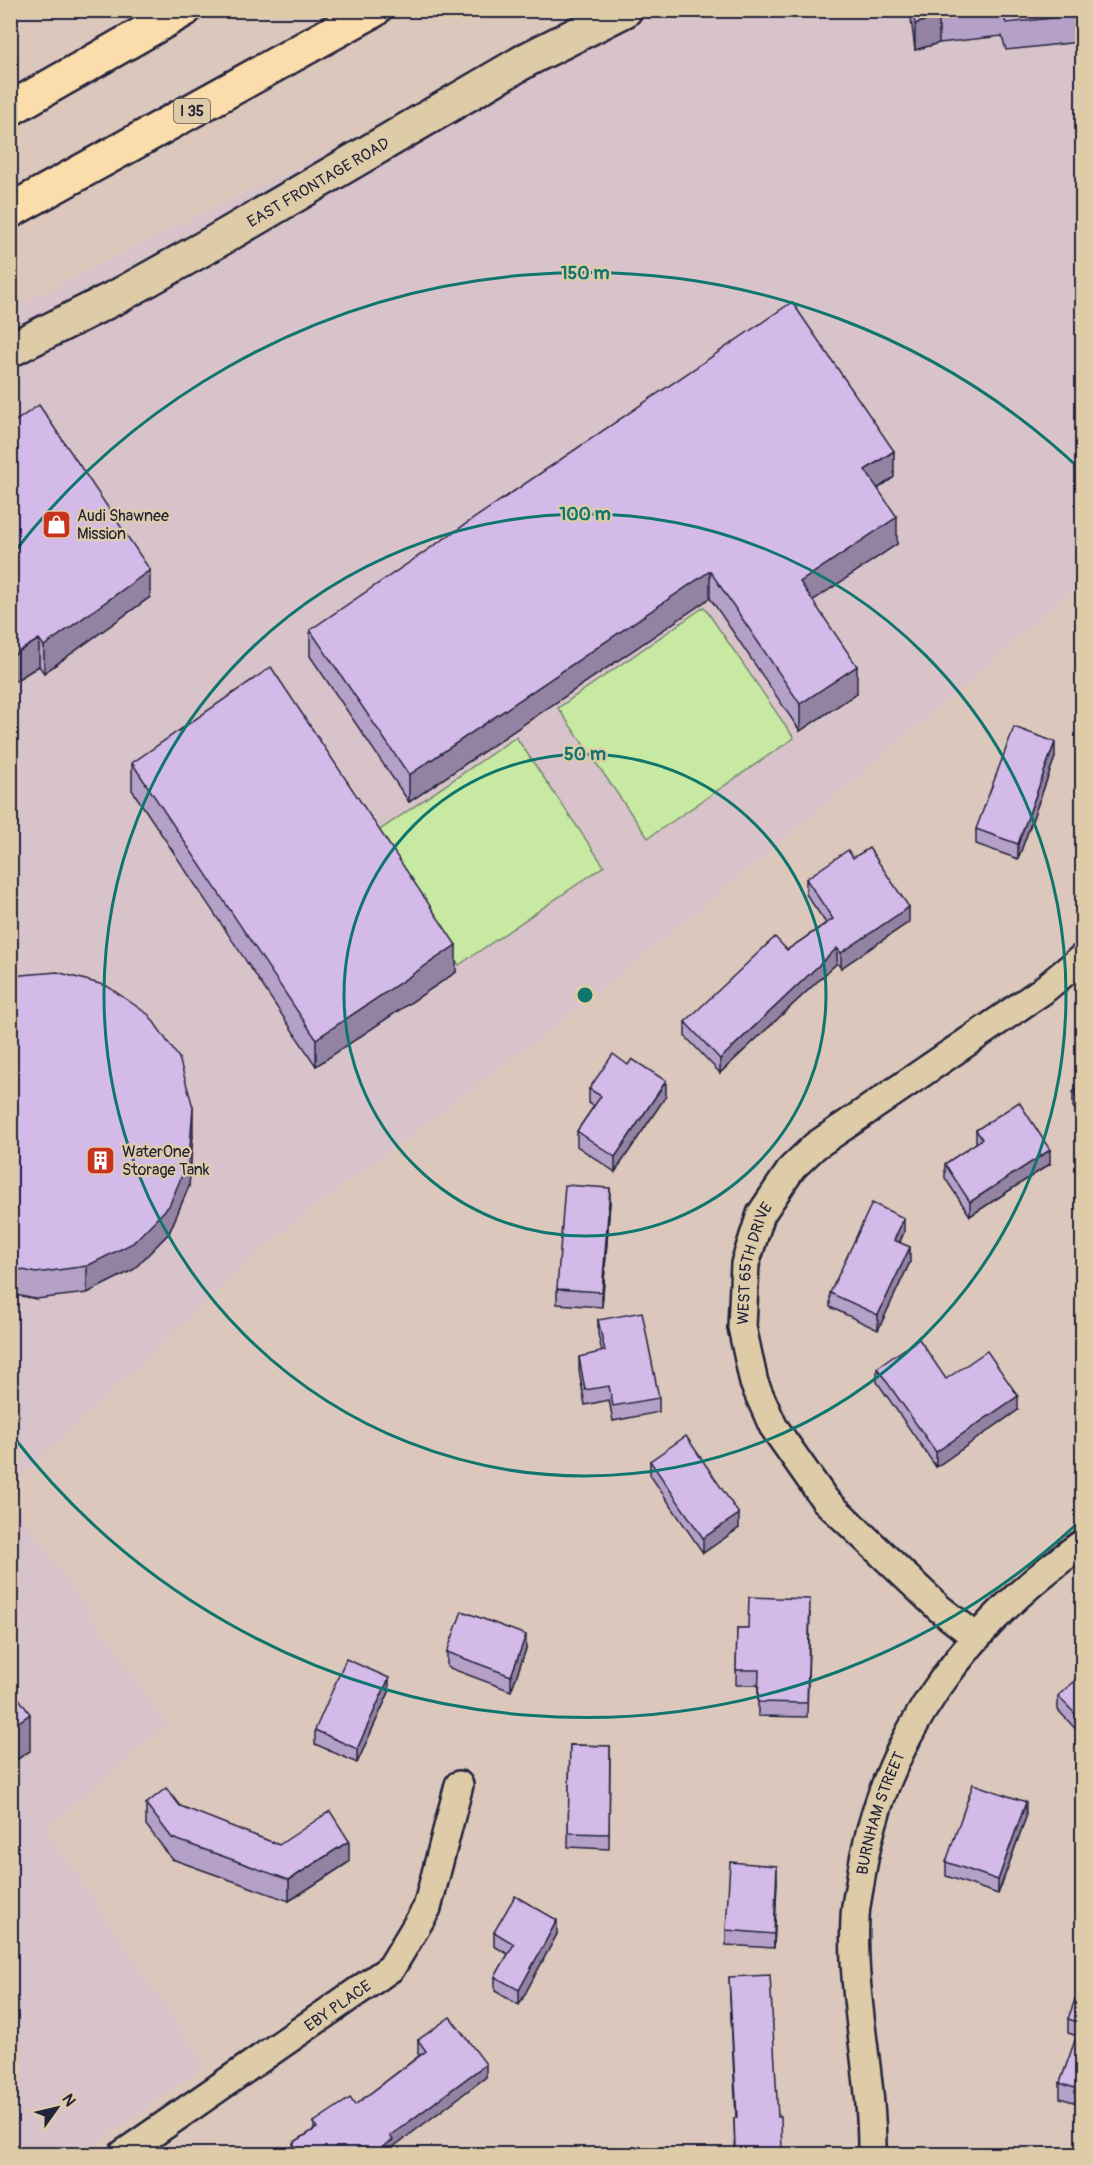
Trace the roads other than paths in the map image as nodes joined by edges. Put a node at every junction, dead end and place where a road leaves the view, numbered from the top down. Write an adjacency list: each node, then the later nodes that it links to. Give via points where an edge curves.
1 (184, 10): 4 (highway)
2 (374, 10): 5 (highway, I 35)
3 (625, 10): 6 (street, EAST FRONTAGE ROAD, via 528,59 122,294)
4 (10, 109)
5 (10, 211)
6 (10, 350)
7 (1083, 958): 9 (street, WEST 65TH DRIVE, via 1042,991 815,1146 792,1168 761,1214 745,1264 742,1327 754,1383 773,1426 825,1500 940,1609)
8 (1083, 1544): 9 (street, BURNHAM STREET, via 1010,1601)
9 (976, 1637): 12 (street, BURNHAM STREET, via 909,1731 879,1798 864,1852 855,1918 856,1981 872,2118)
10 (459, 1785): 11 (street, EBY PLACE, via 427,1908 391,1968)
11 (123, 2154)
12 (872, 2154)

